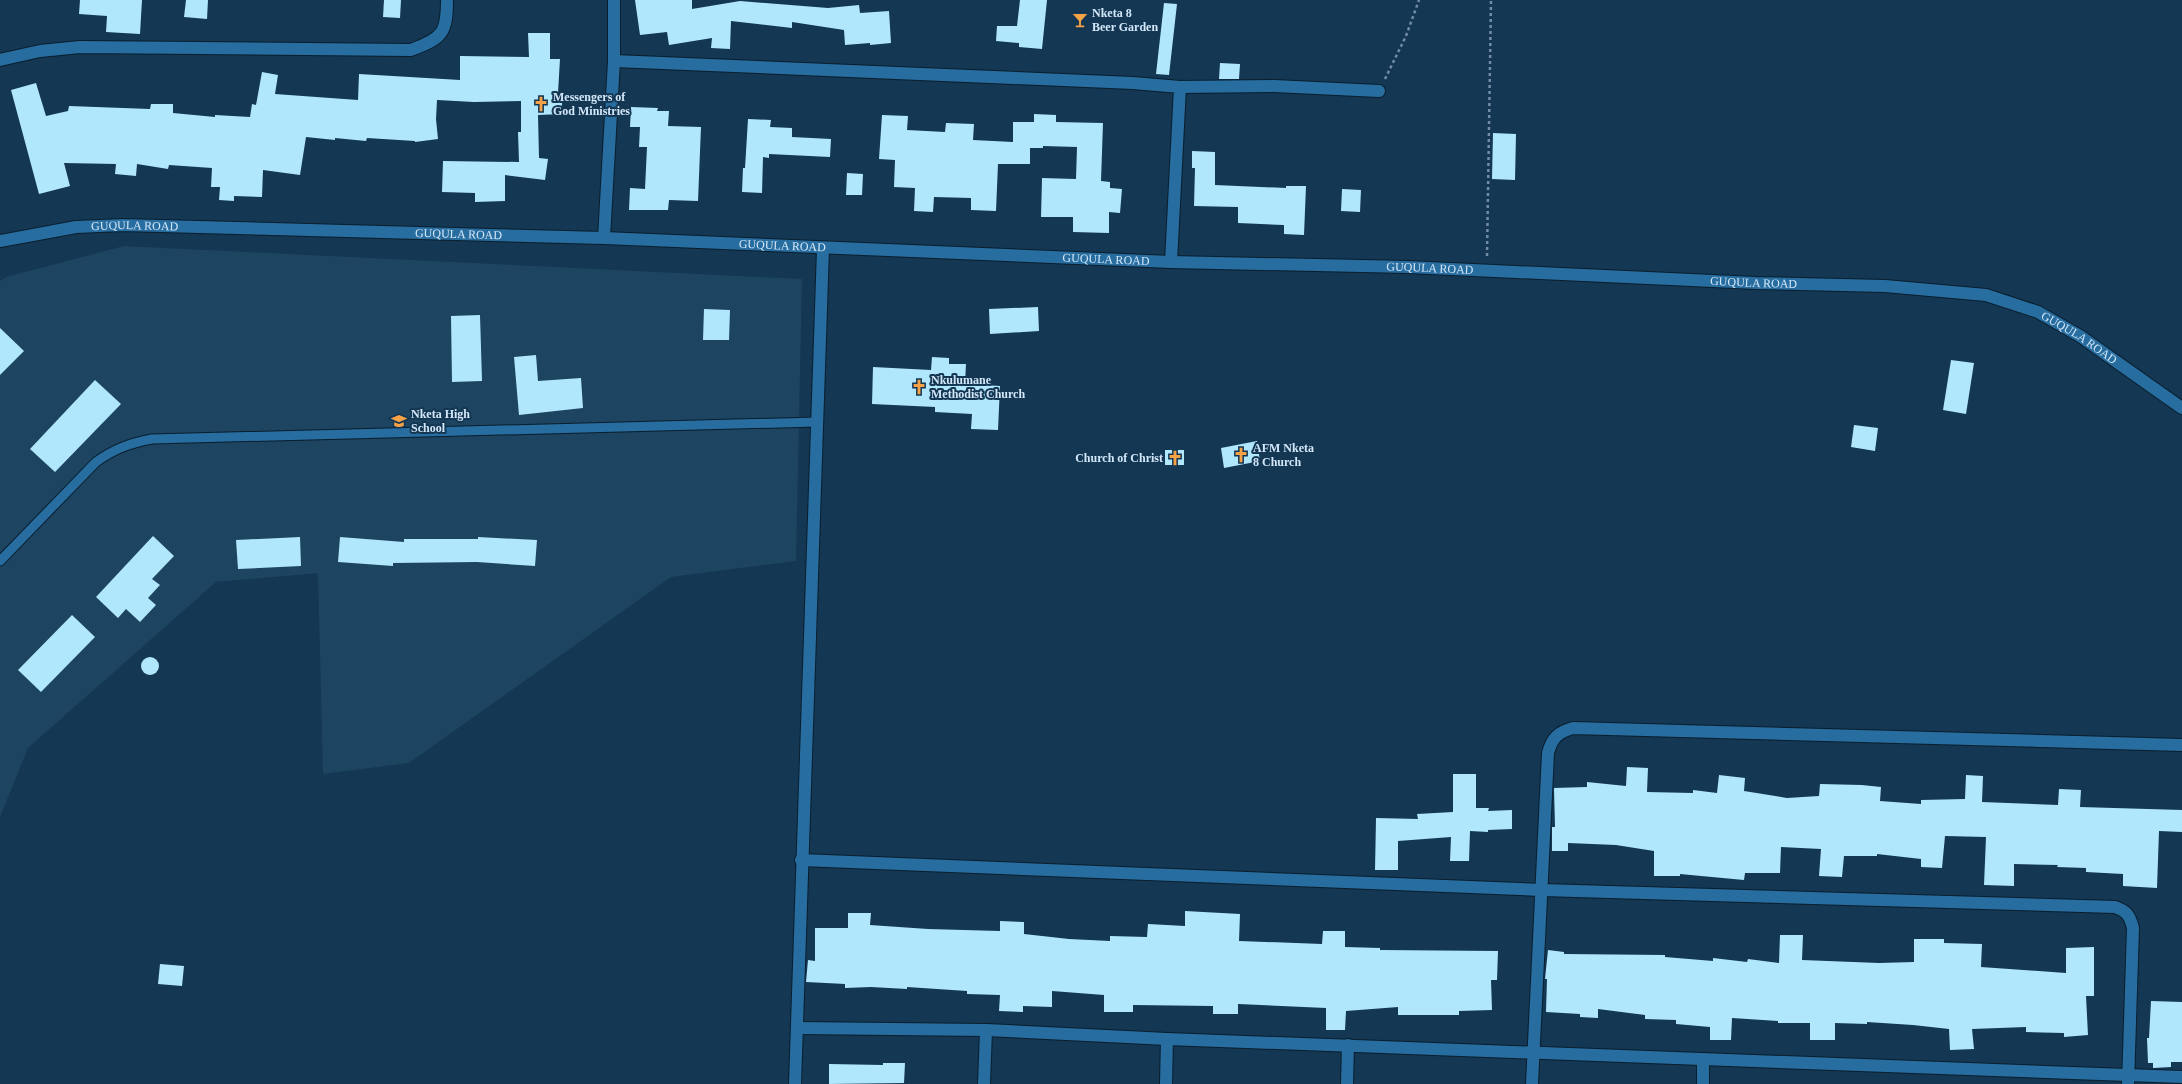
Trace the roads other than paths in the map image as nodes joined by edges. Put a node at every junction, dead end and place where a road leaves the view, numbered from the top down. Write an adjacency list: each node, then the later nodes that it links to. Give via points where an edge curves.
1 (447, 0): 3 (street, via 445,28 429,43 411,50 80,46)
2 (614, 0): 4 (street)
3 (0, 60)
4 (614, 61): 5 (street); 7 (street)
5 (1180, 87): 6 (street, via 1274,86); 10 (street)
6 (1379, 90)
7 (604, 238): 8 (street, GUQULA ROAD, via 123,225 76,227); 9 (street, GUQULA ROAD)
8 (1, 239)
9 (823, 249): 10 (street, GUQULA ROAD); 12 (street)
10 (1171, 262): 11 (street, GUQULA ROAD, via 1408,267 1756,283 1885,286 1986,295 2038,312 2080,336)
11 (2182, 408)
12 (817, 422): 13 (lane, via 152,439 113,450 96,462); 15 (street)
13 (0, 562)
14 (2182, 745): 16 (street, via 1573,728 1555,736 1548,753)
15 (801, 860): 16 (street); 17 (street)
16 (1542, 890): 21 (street); 24 (street, via 2115,907 2125,911 2131,919 2133,928)
17 (797, 1028): 18 (street); 25 (street)
18 (986, 1030): 19 (street); 26 (street)
19 (1167, 1039): 20 (street); 27 (street)
20 (1348, 1045): 21 (street); 28 (street)
21 (1533, 1052): 22 (street); 29 (street)
22 (1703, 1059): 24 (street); 30 (street)
23 (2182, 1077): 24 (street)
24 (2128, 1079)
25 (795, 1084)
26 (984, 1084)
27 (1166, 1084)
28 (1347, 1084)
29 (1532, 1084)
30 (1702, 1084)

